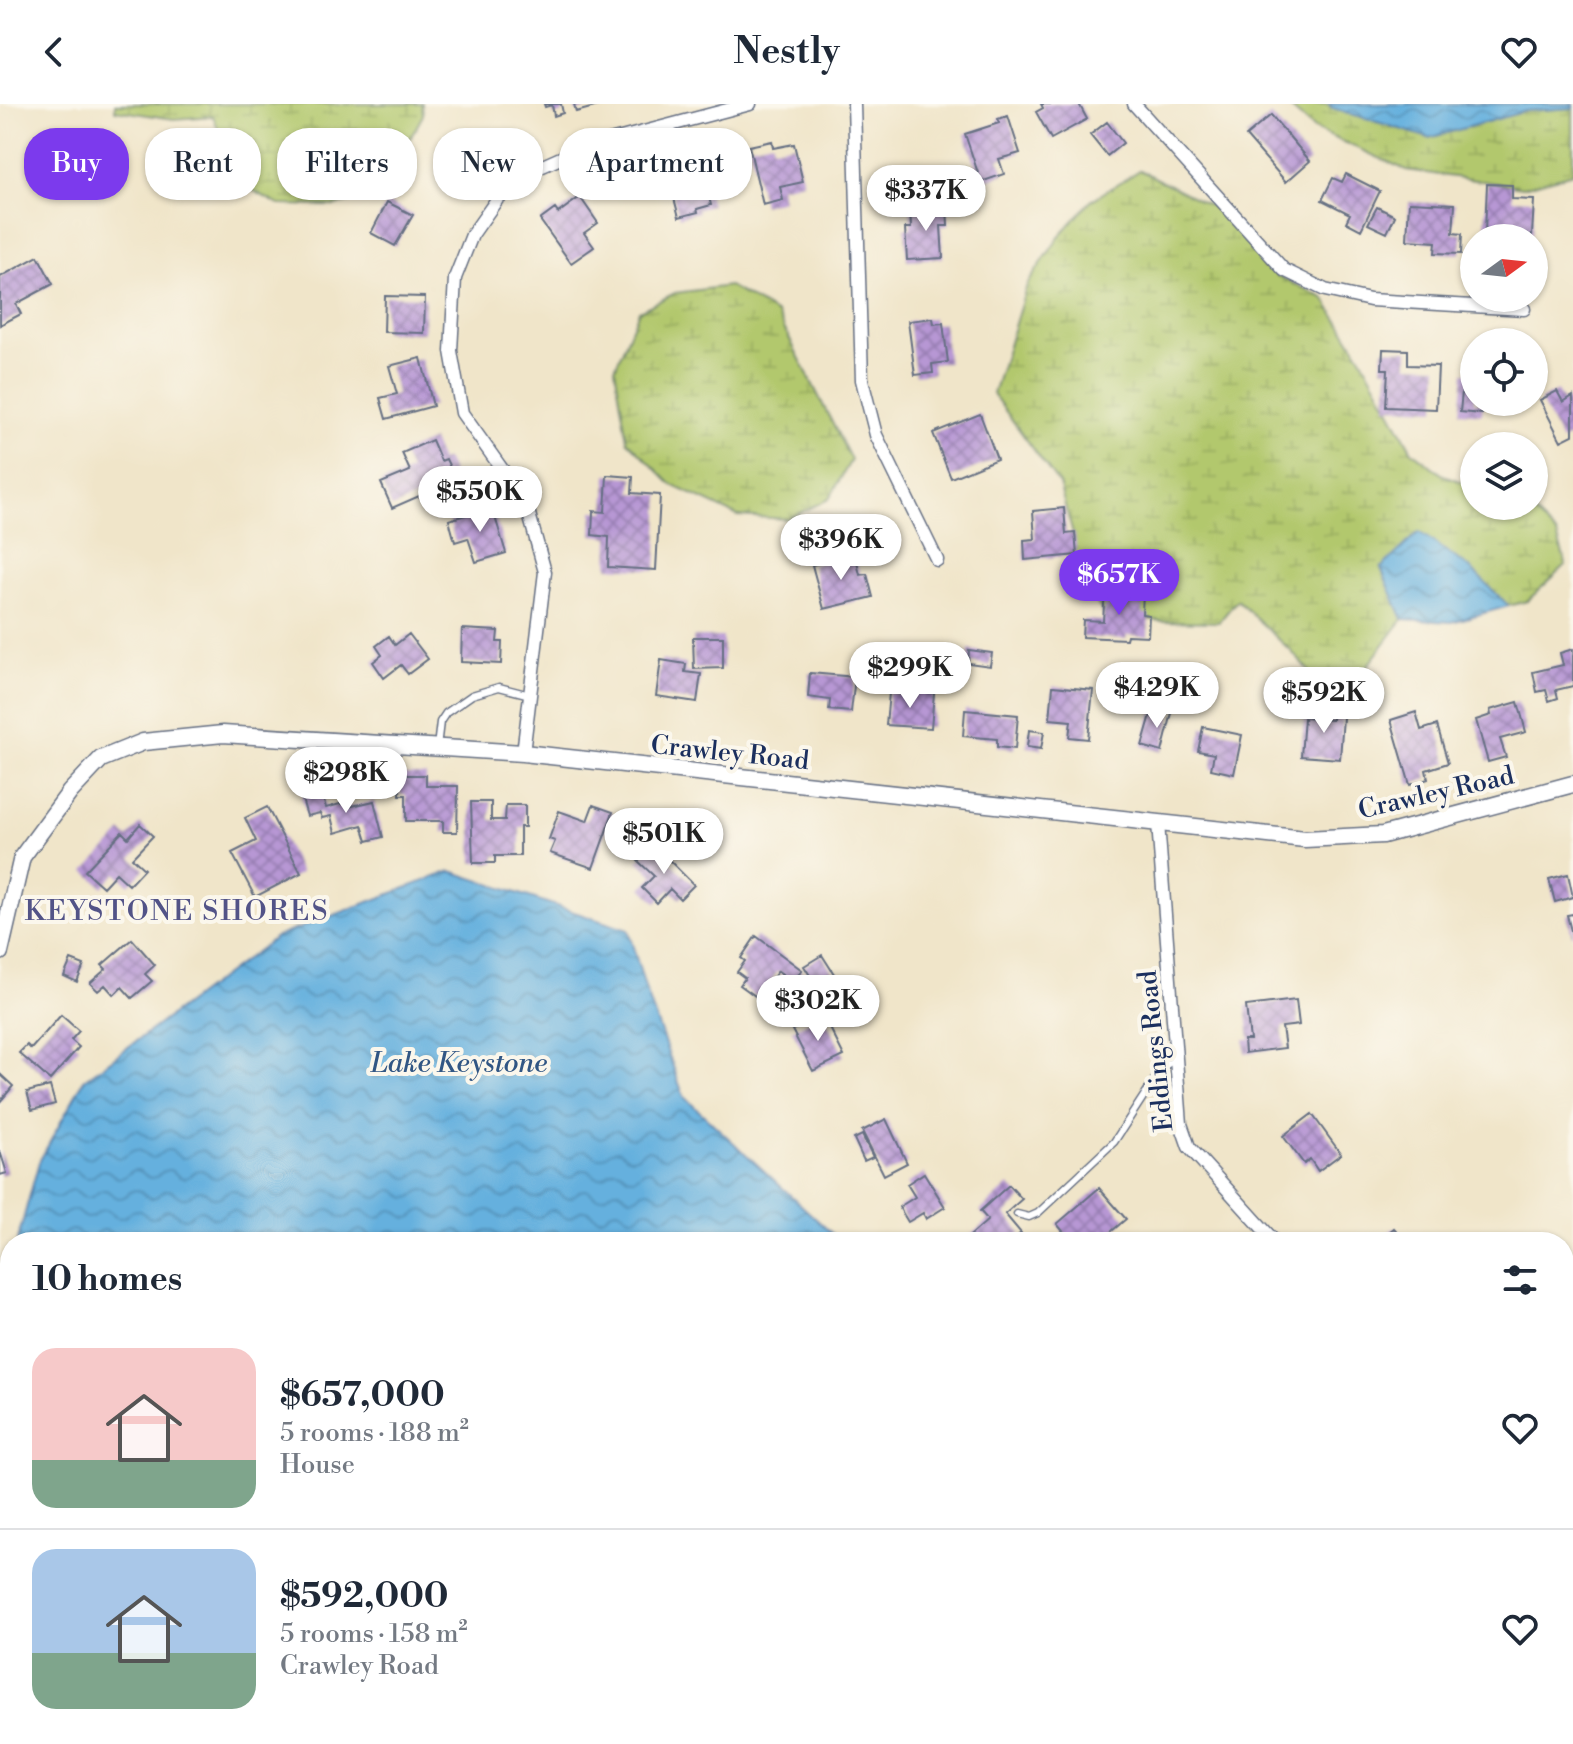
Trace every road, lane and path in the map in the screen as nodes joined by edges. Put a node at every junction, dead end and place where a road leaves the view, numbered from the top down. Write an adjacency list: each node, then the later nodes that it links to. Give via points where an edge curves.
1 (750, 104): 6 (street, via 583,148 538,168 498,198 472,235 455,278 451,351 462,413 526,503 545,572)
2 (854, 104): 5 (street, via 862,380 876,435)
3 (1134, 104): 4 (street, via 1284,270 1325,290 1370,300)
4 (1460, 305)
5 (937, 560)
6 (530, 695): 7 (lane, via 499,687 472,695 440,722); 8 (street)
7 (437, 748): 8 (street, Crawley Road); 11 (street, Crawley Road, via 223,734 143,742 101,759 22,857)
8 (523, 753): 10 (street, Crawley Road)
9 (1573, 784): 10 (street, Crawley Road, via 1383,835 1305,839)
10 (1158, 823): 12 (street, Eddings Road)
11 (0, 952)
12 (1175, 1059): 13 (lane, via 1162,1068 1106,1150 1038,1213); 14 (street, Eddings Road, via 1181,1124 1189,1147)
13 (1017, 1214)
14 (1266, 1232)

